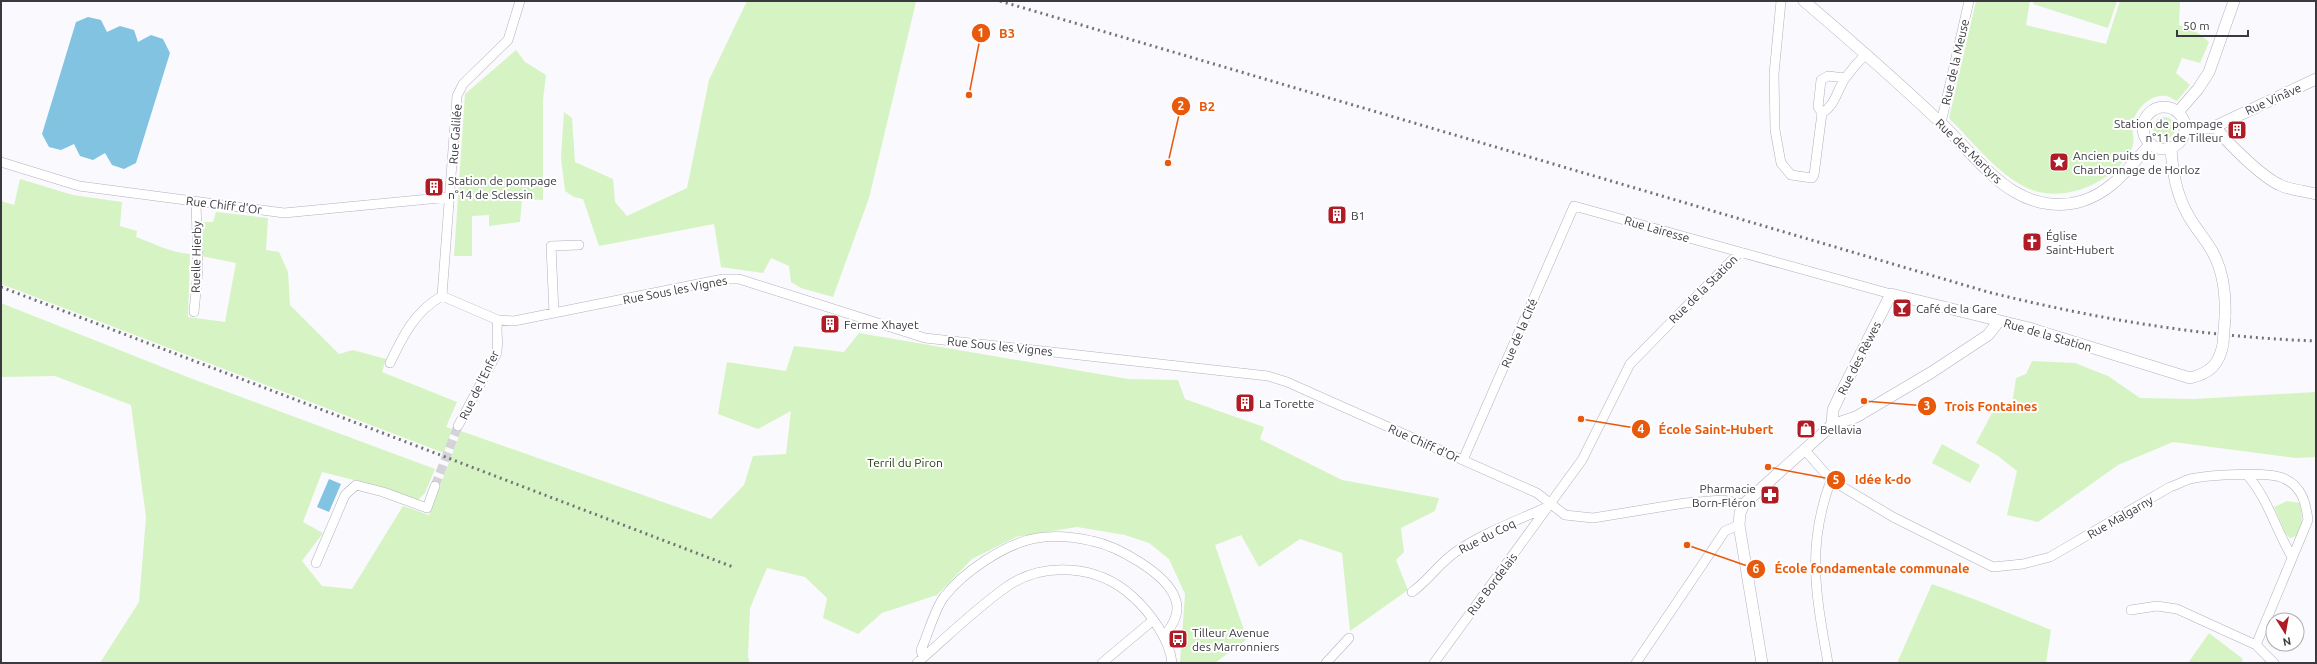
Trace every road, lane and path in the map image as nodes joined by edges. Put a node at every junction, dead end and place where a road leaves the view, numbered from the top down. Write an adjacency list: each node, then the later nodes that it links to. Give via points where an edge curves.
1 (520, 1): 18 (street, Rue Galilée, via 508,40 463,84 457,96)
2 (1781, 1): 10 (street, via 1774,74 1775,130 1781,163 1791,175 1812,178 1814,175)
3 (1804, 1): 6 (street, Rue des Martyrs)
4 (1969, 1): 11 (street, Rue de la Meuse)
5 (2234, 1): 9 (street, via 2209,72)
6 (1864, 55): 7 (street); 11 (street, Rue des Martyrs)
7 (1845, 78): 10 (street, via 1840,92); 10 (street, via 1828,76 1821,80 1818,107)
8 (2316, 79): 12 (street, Rue Vinâve)
9 (2178, 112): 13 (street); 14 (street, via 2163,107 2147,116 2143,127)
10 (1822, 113)
11 (1941, 123): 14 (street, Rue des Martyrs, via 2013,192 2052,204 2082,201 2097,195 2117,182)
12 (2215, 126): 13 (street, Rue Vinâve, via 2203,129); 17 (street, via 2227,141 2271,180 2285,187)
13 (2185, 128): 15 (street, via 2182,139)
14 (2151, 144): 15 (street)
15 (2171, 148): 28 (street, Rue de la Station, bridge, via 2177,189 2186,212 2210,248 2221,272 2225,291 2223,344 2216,365 2204,375 2190,378)
16 (1, 162): 19 (street, Rue Chiff d'Or, via 79,186)
17 (2316, 194)
18 (450, 197): 19 (street, Rue Chiff d'Or, via 284,213); 24 (street, Rue Galilée)
19 (196, 202): 25 (street, Ruelle Hierby, via 198,270)
20 (1574, 206): 22 (street, Rue Lairesse); 34 (street, Rue de la Cité)
21 (579, 245): 26 (street, via 551,246)
22 (1740, 252): 23 (street, Rue de la Station); 39 (street, Rue de la Station, via 1630,364 1582,460)
23 (1891, 294): 28 (street, Rue de la Station); 31 (street, Rue des Rèwes, via 1833,410)
24 (442, 296): 27 (street, Rue Sous les Vignes); 30 (street, via 416,316)
25 (194, 312)
26 (554, 313): 27 (street, Rue Sous les Vignes, via 514,321); 29 (street, Rue Sous les Vignes, via 723,279 739,279 925,338)
27 (498, 320): 32 (street, Rue de l'Enfer, via 496,355)
28 (1999, 321): 31 (street, via 1988,335 1926,376 1856,417)
29 (1099, 357): 34 (street, Rue Chiff d'Or, via 1268,376 1287,382)
30 (390, 363)
31 (1832, 425): 33 (street)
32 (458, 426)
33 (1804, 449): 36 (street); 38 (street)
34 (1463, 460): 39 (street, Rue Chiff d'Or, via 1537,494)
35 (2248, 476): 36 (street, Rue Malgarny, via 2189,480 2170,487 2050,558 1993,567 1893,517); 41 (street, via 2259,488); 41 (street, Rue Malgarny, via 2271,475 2286,479 2299,490 2306,502 2308,520)
36 (1831, 480): 56 (street, via 1816,531 1814,562 1816,597)
37 (435, 486): 42 (street, via 427,508 356,485 345,495)
38 (1744, 504): 39 (street, Rue Chiff d'Or, via 1722,500 1685,503 1593,518 1565,515); 40 (street)
39 (1550, 506): 43 (street, Rue du Coq, via 1458,551 1438,566 1426,582); 53 (street, Rue Bordelais)
40 (1739, 525): 54 (street, via 1725,532); 55 (street)
41 (2292, 556): 48 (street, Rue Malgarny)
42 (316, 563)
43 (1412, 592)
44 (2131, 610): 48 (street, via 2157,606 2177,609)
45 (1152, 621): 46 (street); 49 (street, via 1141,604 1126,590 1108,580 1079,569 1033,574 1005,588); 50 (street)
46 (1164, 636): 49 (street, via 1174,624 1177,611 1175,598 1163,579 1123,553 1094,541 1068,537 1037,538 989,558 943,598 921,650); 51 (street, via 1171,650)
47 (1349, 638): 52 (street)
48 (2256, 645): 57 (street)
49 (920, 661)
50 (1102, 663)
51 (1172, 663)
52 (1326, 663)
53 (1434, 663)
54 (1636, 663)
55 (1762, 663)
56 (1828, 663)
57 (2274, 663)

